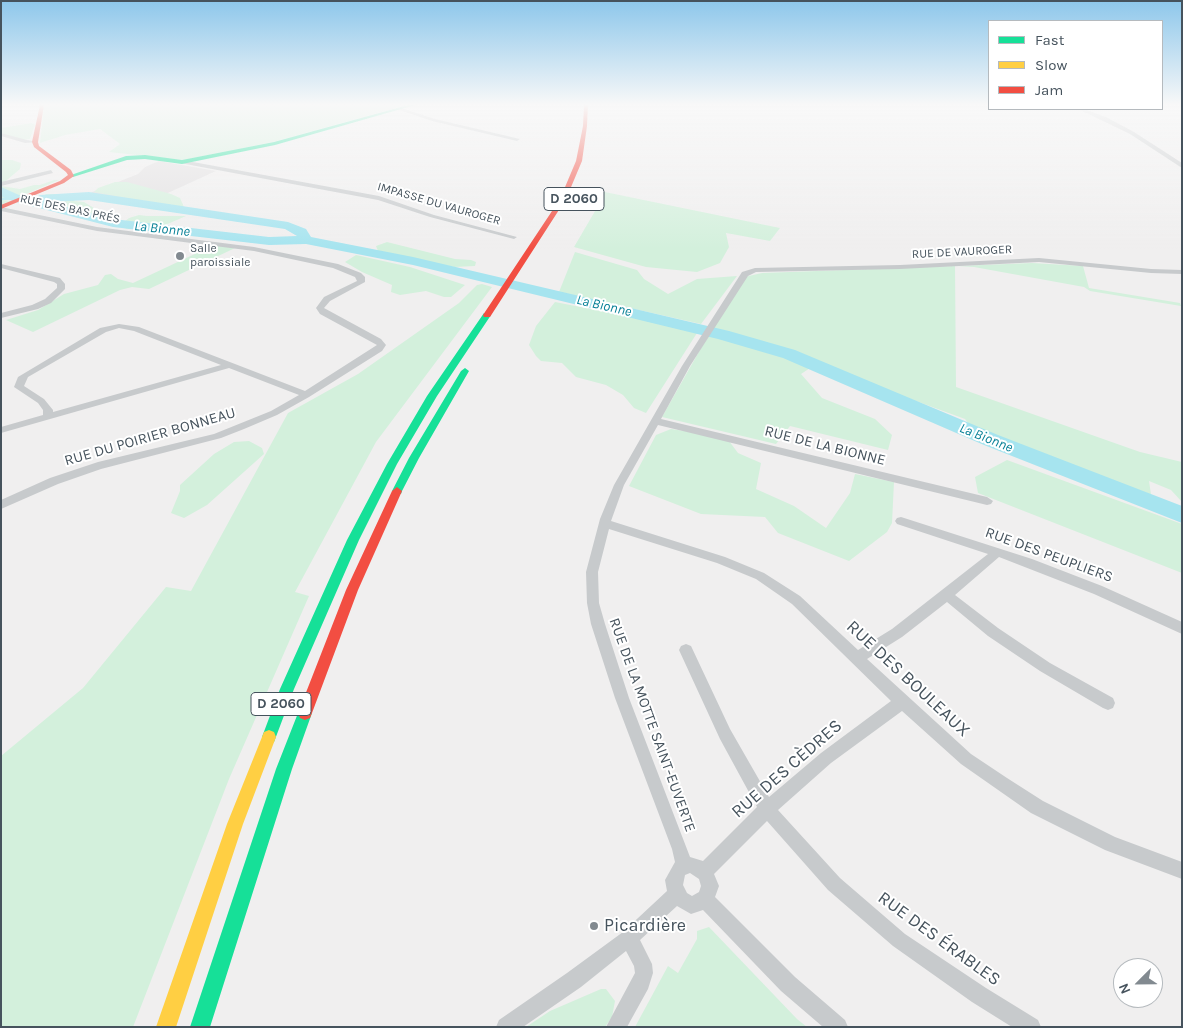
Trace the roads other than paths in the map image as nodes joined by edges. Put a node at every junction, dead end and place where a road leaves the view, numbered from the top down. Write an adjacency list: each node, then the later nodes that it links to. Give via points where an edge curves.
1 (43, 153): 8 (main road)
2 (226, 153): 6 (main road)
3 (580, 153): 41 (main road, D 2060, via 573,178 550,221 440,383 392,464 353,540 287,689 235,824)
4 (590, 153): 11 (main road, D 2060, via 575,198)
5 (1162, 153): 7 (street)
6 (182, 162): 8 (main road, via 126,158); 12 (street, IMPASSE DU VAUROGER, via 379,198 432,216)
7 (1182, 166)
8 (60, 172): 9 (street); 10 (main road, via 29,196)
9 (1, 184)
10 (1, 208): 19 (street, RUE DES BAS PRÉS, via 84,226 254,249 319,262 358,275 360,282 327,299 320,308 382,345)
11 (553, 236)
12 (514, 237)
13 (1, 266): 16 (street, via 57,280 61,284 61,289 48,301)
14 (1182, 272): 15 (street, RUE DE VAUROGER, via 1039,260 755,270)
15 (745, 274): 21 (street, RUE DE LA MOTTE SAINT-EUVERTE, via 707,331)
16 (1, 316)
17 (472, 360): 42 (main road, D 2060, via 414,458 334,634 284,769)
18 (230, 365): 19 (street); 20 (street); 20 (street, via 128,326 112,327 22,379 19,387 41,401 48,410)
19 (306, 395): 24 (street, RUE DU POIRIER BONNEAU, via 241,428 98,466)
20 (47, 418): 22 (street)
21 (656, 421): 23 (street, RUE DE LA BIONNE); 26 (street, RUE DE LA MOTTE SAINT-EUVERTE, via 613,497)
22 (1, 430)
23 (987, 501)
24 (1, 505)
25 (901, 521): 27 (street, RUE DES PEUPLIERS)
26 (606, 523): 31 (street, RUE DES BOULEAUX, via 760,576 796,600); 35 (street, RUE DE LA MOTTE SAINT-EUVERTE, via 592,572 593,603 622,698)
27 (996, 552): 28 (street); 29 (street, RUE DES PEUPLIERS, via 1098,590)
28 (947, 595): 31 (street); 33 (street, via 993,632 1045,667)
29 (1182, 628)
30 (686, 650): 34 (street, RUE DES ÉRABLES, via 725,734)
31 (857, 658): 32 (street, RUE DES BOULEAUX)
32 (902, 702): 34 (street, RUE DES CÈDRES, via 826,758); 36 (street, RUE DES BOULEAUX, via 966,759 1037,807 1110,844)
33 (1108, 703)
34 (767, 809): 37 (street, RUE DES CÈDRES); 46 (street, RUE DES ÉRABLES, via 834,884 899,940)
35 (684, 866): 37 (street, via 696,866); 38 (street, via 674,880)
36 (1182, 871)
37 (704, 872): 39 (street, via 710,886)
38 (677, 894): 39 (street, via 692,905); 40 (street)
39 (705, 899): 45 (street, via 788,984)
40 (629, 938): 43 (street); 44 (street, via 643,964 644,973)
41 (166, 1027)
42 (200, 1027)
43 (506, 1027)
44 (616, 1027)
45 (838, 1027)
46 (1031, 1027)

